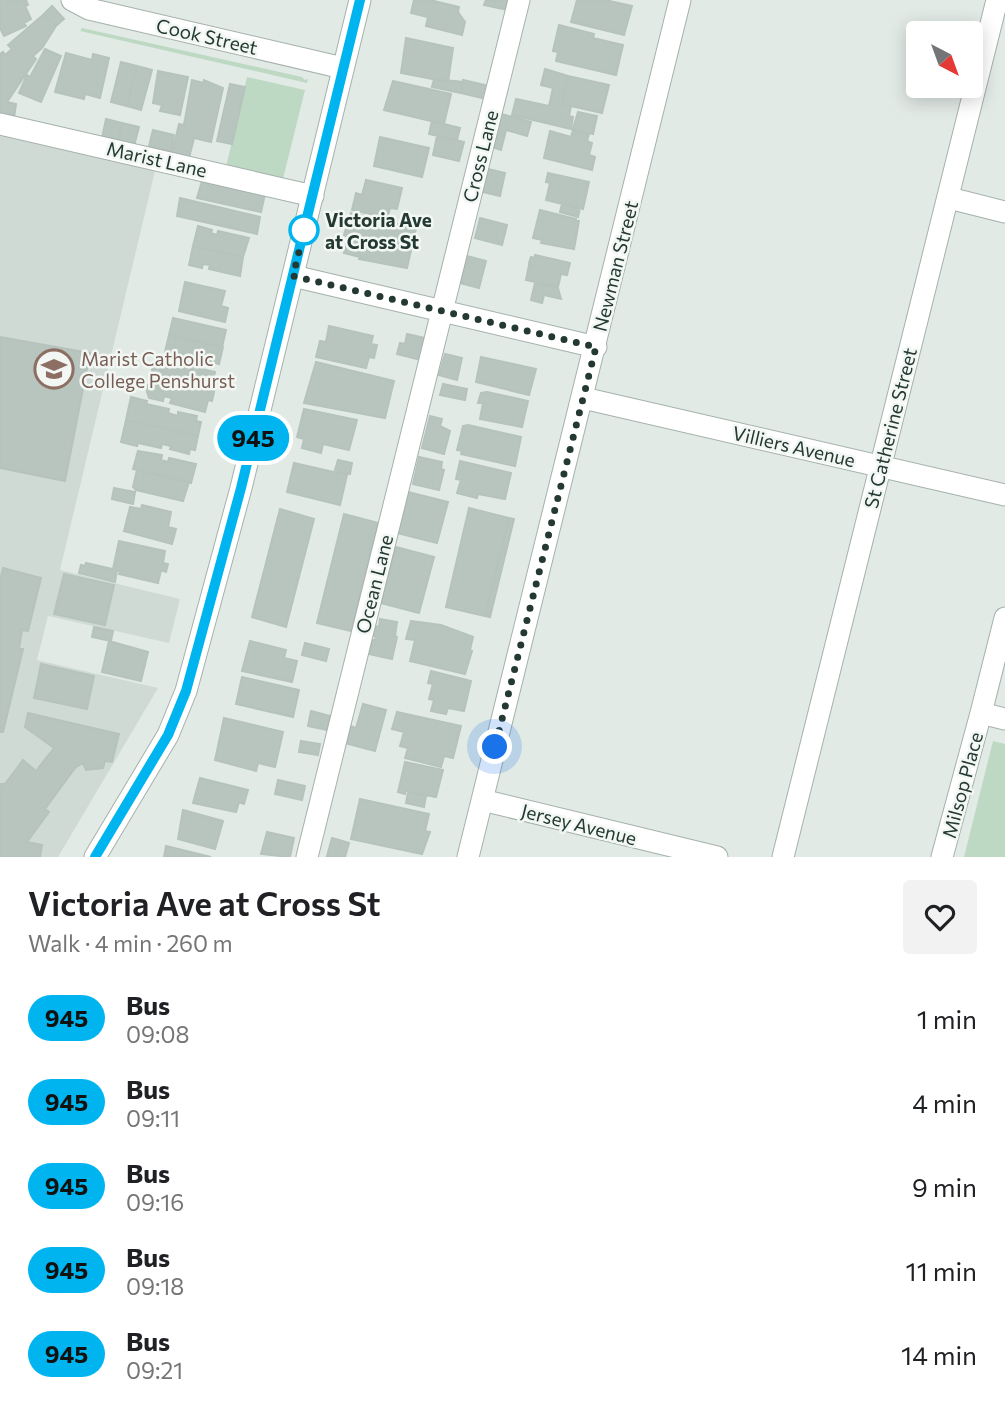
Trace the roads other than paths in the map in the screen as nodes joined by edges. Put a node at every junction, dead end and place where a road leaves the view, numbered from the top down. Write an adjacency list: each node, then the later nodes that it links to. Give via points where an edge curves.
1 (72, 0): 6 (street, Cook Street, via 89,9)
2 (360, 0): 6 (street)
3 (519, 0): 12 (street, Cross Lane)
4 (680, 0): 13 (street, Newman Street)
5 (997, 0): 9 (street, St Catherine Street)
6 (343, 68): 8 (street)
7 (0, 124): 8 (street, Marist Lane)
8 (313, 196): 11 (street)
9 (949, 198): 10 (street); 15 (street, St Catherine Street)
10 (1005, 212)
11 (293, 276): 12 (street); 21 (street, via 186,691 168,735)
12 (442, 312): 13 (street); 22 (street, Ocean Lane)
13 (596, 347): 14 (street, Newman Street)
14 (583, 398): 15 (street, Villiers Avenue); 20 (street, Newman Street)
15 (880, 465): 16 (street, Villiers Avenue); 25 (street, St Catherine Street)
16 (1005, 495)
17 (1005, 618): 18 (street, Milsop Place)
18 (981, 713): 19 (street, Milsop Place); 26 (street, Milsop Place)
19 (1005, 719)
20 (482, 800): 23 (street, Newman Street); 24 (street, Jersey Avenue)
21 (95, 857)
22 (307, 857)
23 (468, 857)
24 (717, 857)
25 (783, 857)
26 (942, 857)

